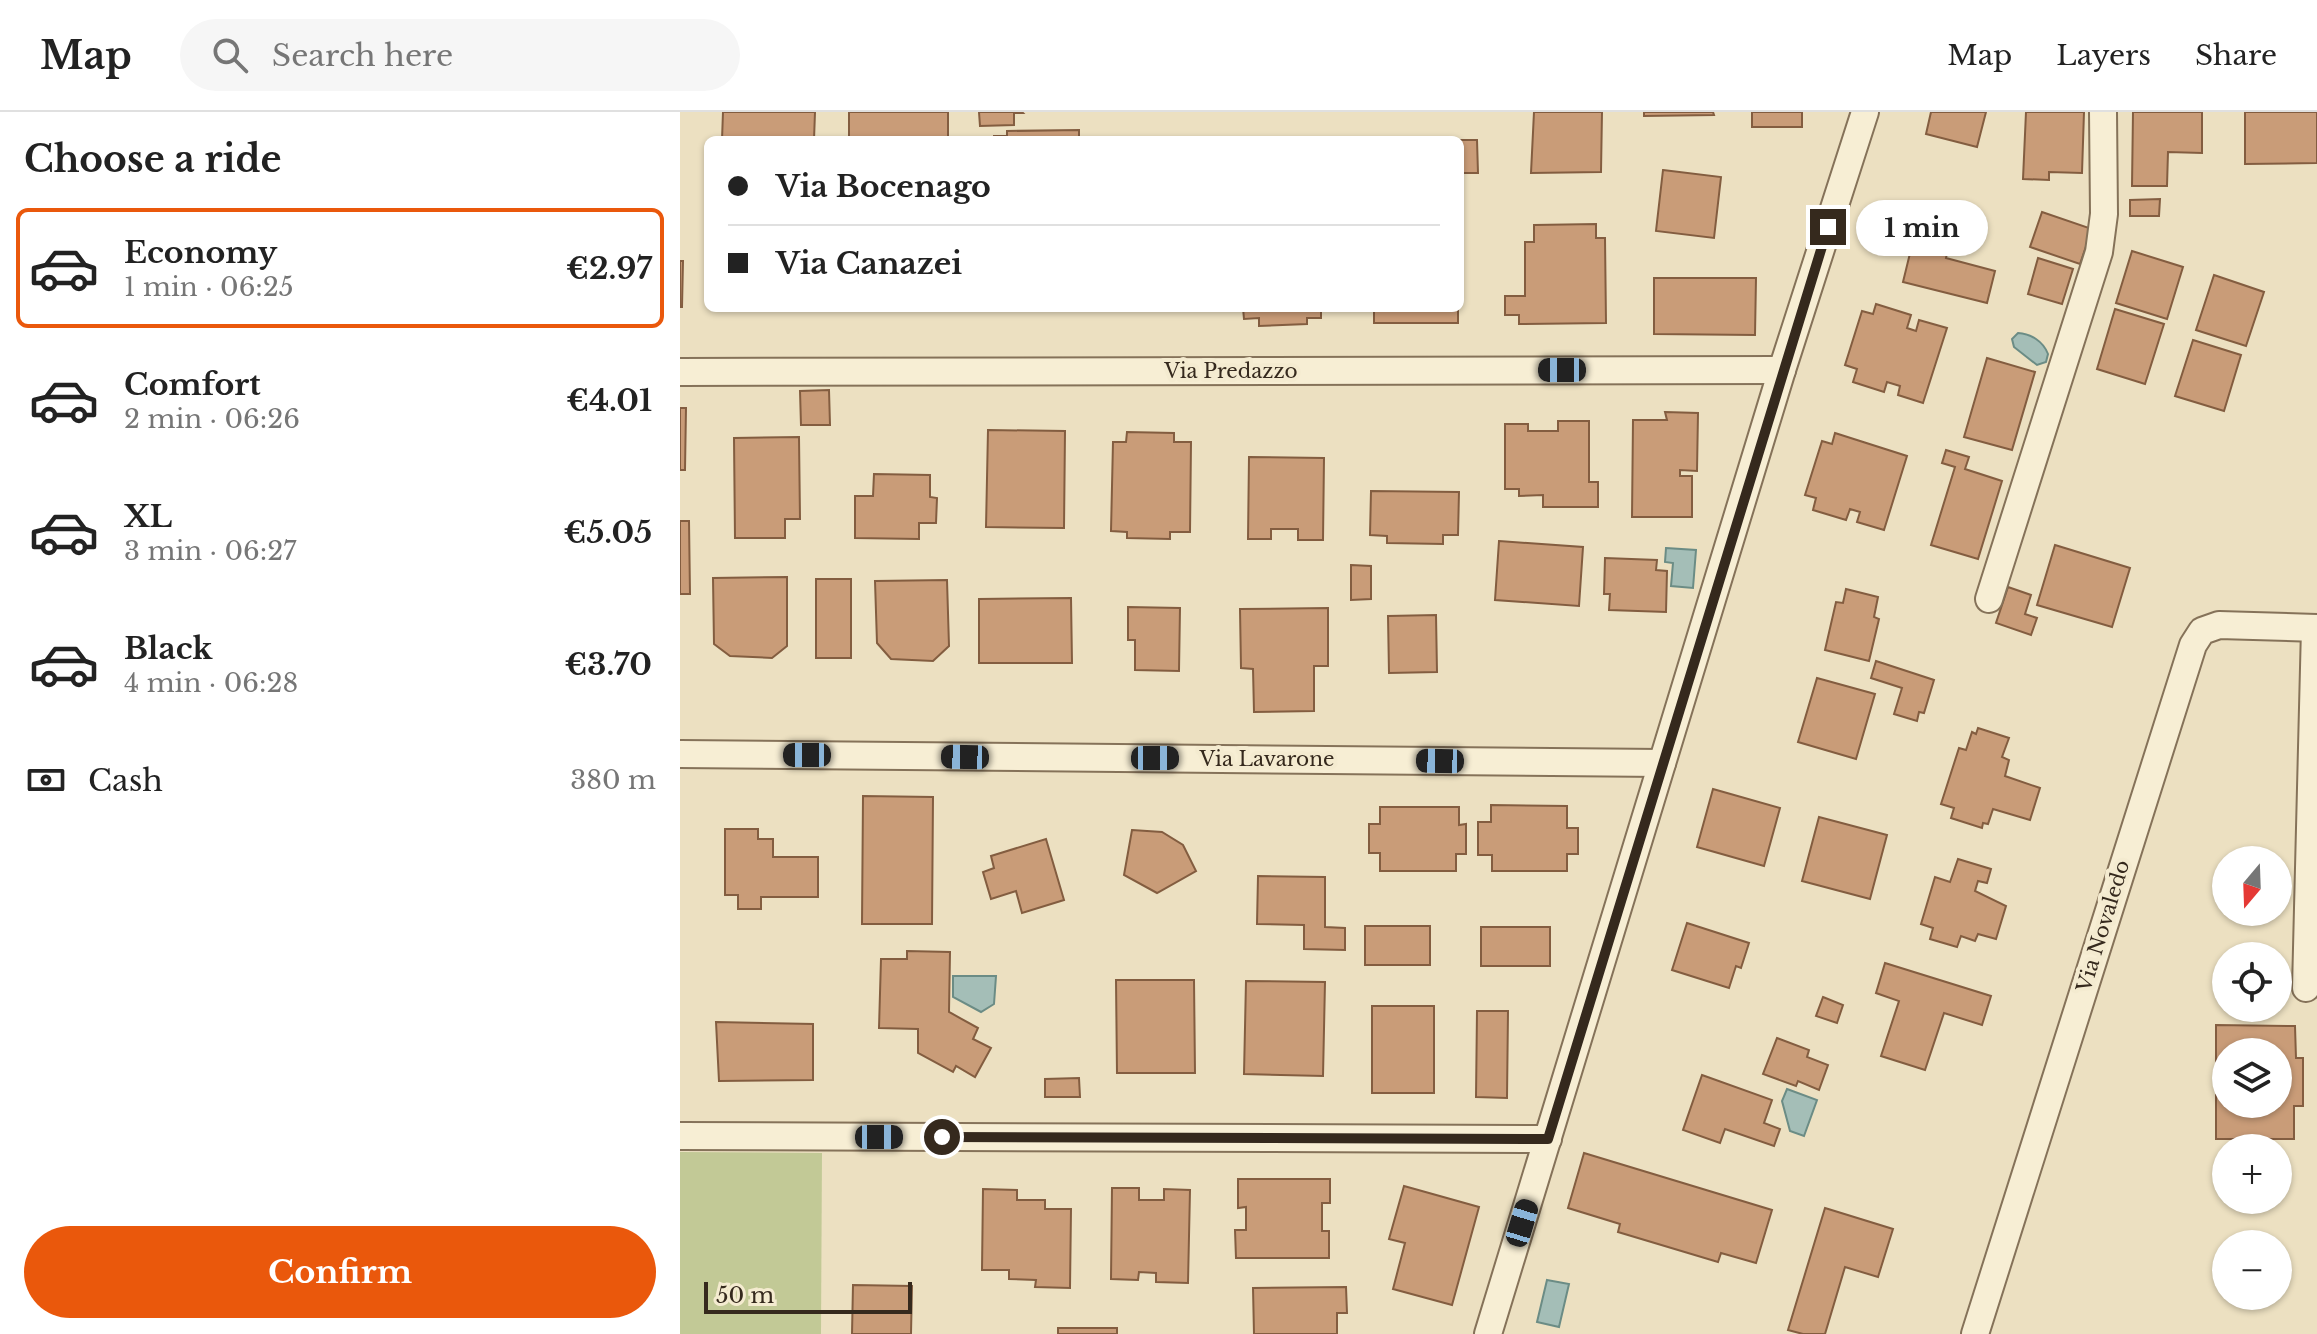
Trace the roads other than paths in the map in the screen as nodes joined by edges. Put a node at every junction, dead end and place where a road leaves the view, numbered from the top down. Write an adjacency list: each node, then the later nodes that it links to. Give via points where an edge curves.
1 (1865, 112): 3 (street)
2 (2103, 112): 5 (street, via 2099,252)
3 (1782, 370): 4 (street, Via Predazzo); 8 (street)
4 (680, 372)
5 (1989, 599)
6 (2316, 628): 9 (street); 13 (street, Via Novaledo, via 2219,625 2202,631 2190,651)
7 (680, 754): 8 (street, Via Lavarone)
8 (1662, 763): 11 (street)
9 (2306, 988)
10 (680, 1136): 11 (street)
11 (1548, 1139): 12 (street)
12 (1488, 1334)
13 (1975, 1334)

